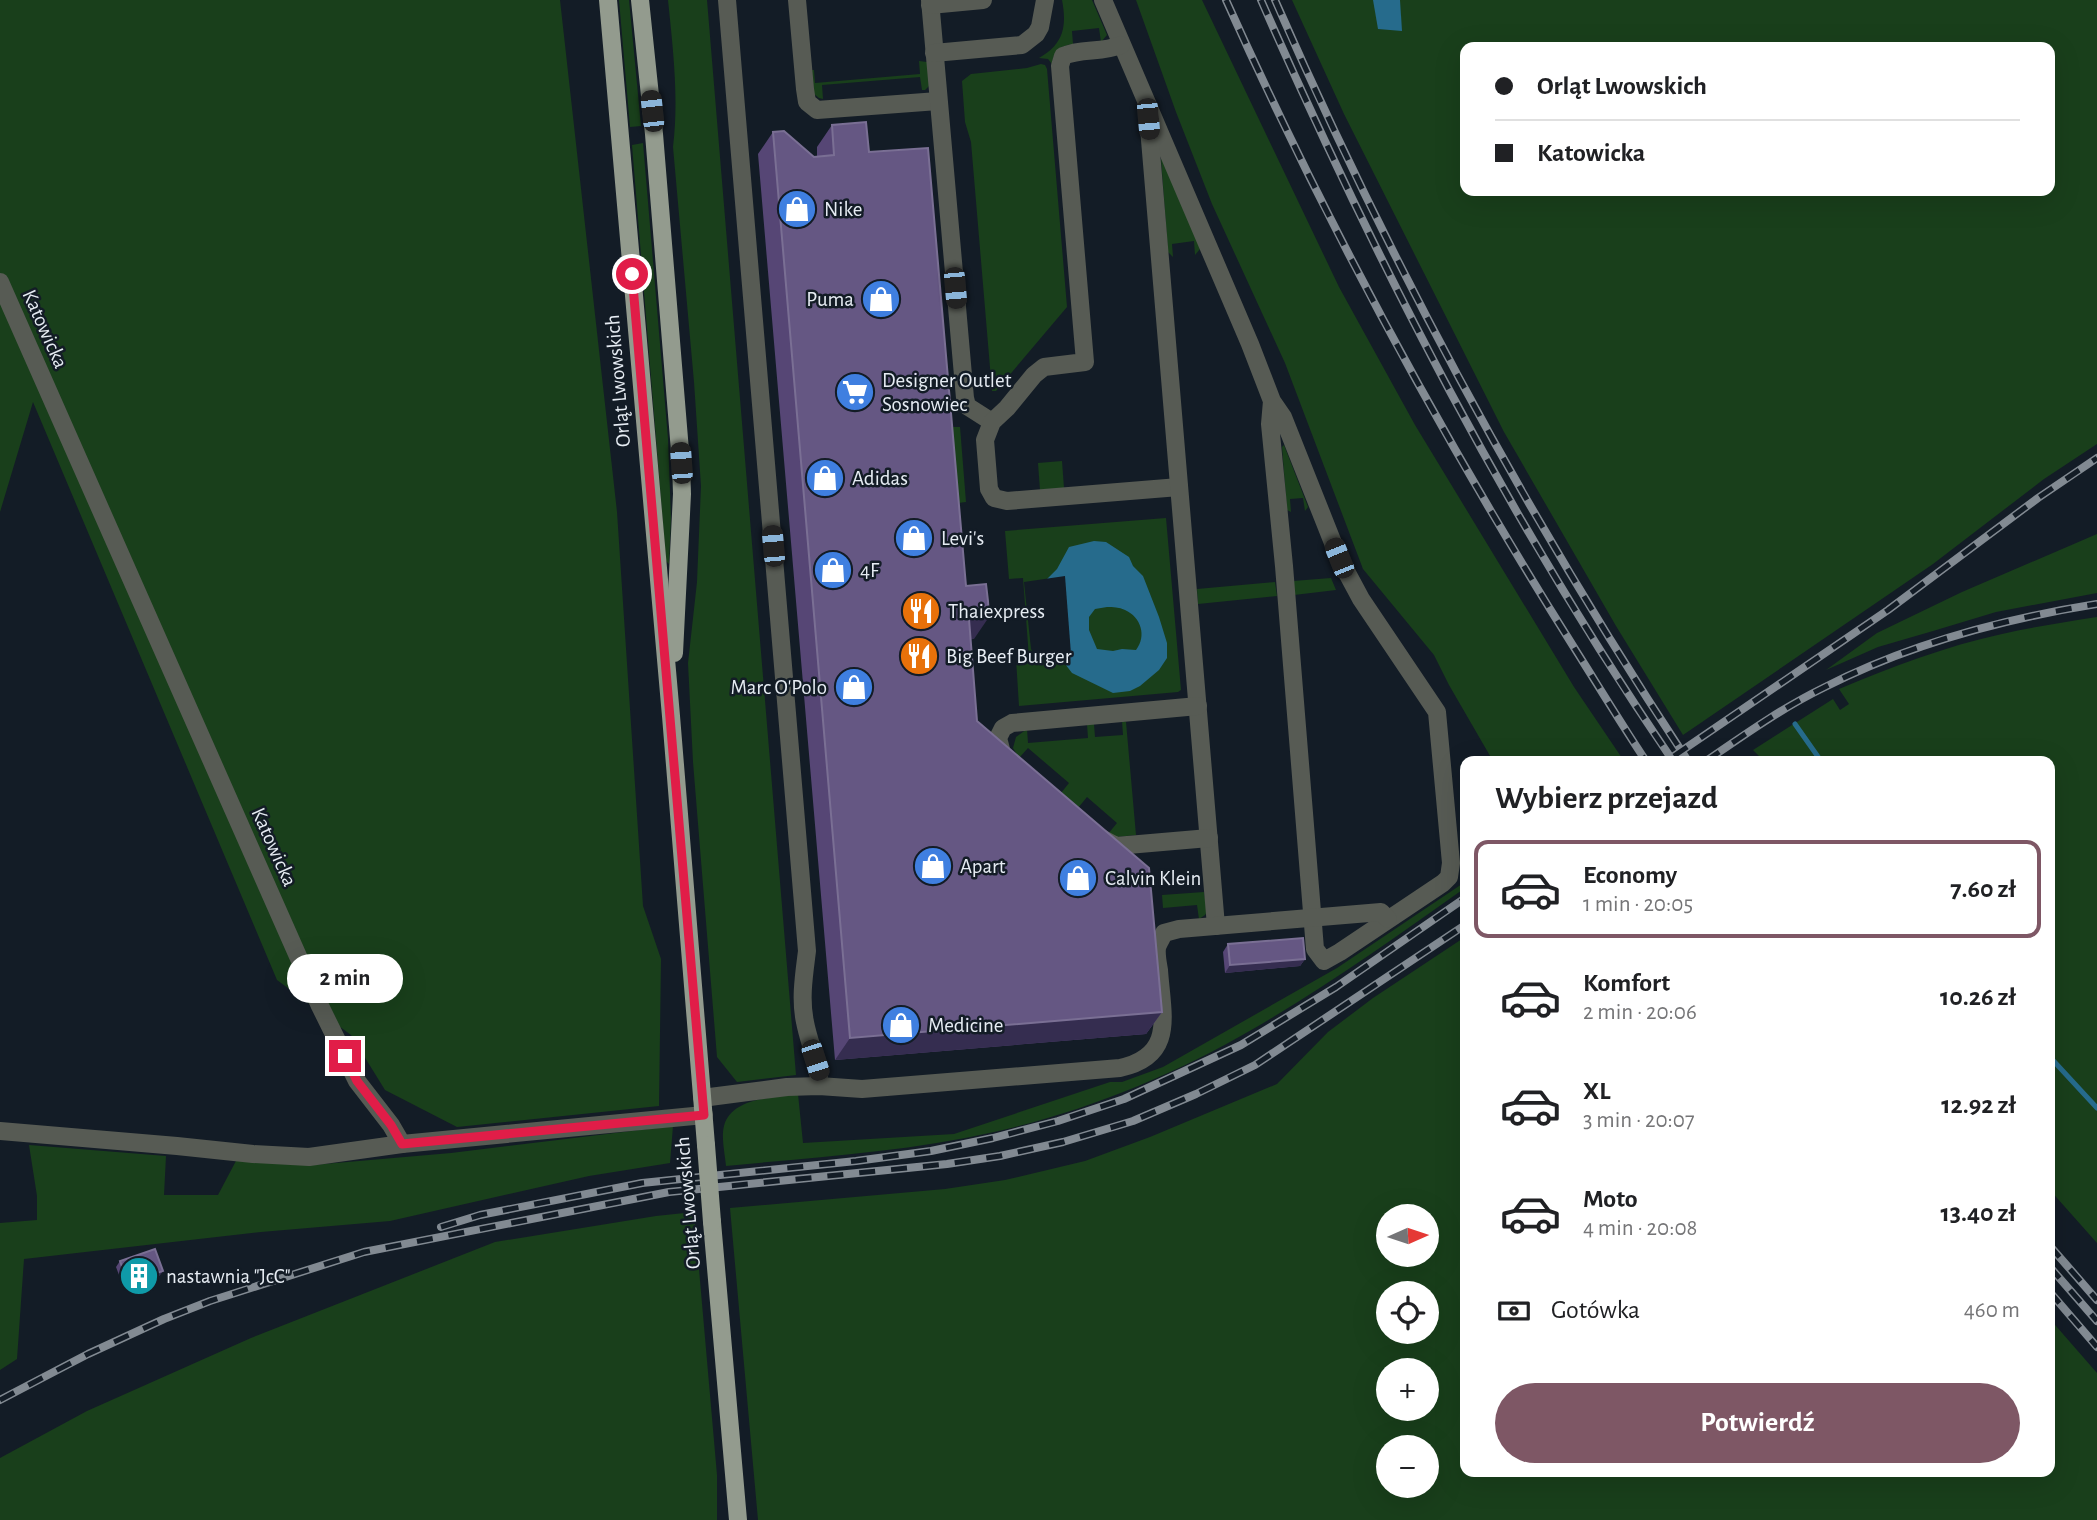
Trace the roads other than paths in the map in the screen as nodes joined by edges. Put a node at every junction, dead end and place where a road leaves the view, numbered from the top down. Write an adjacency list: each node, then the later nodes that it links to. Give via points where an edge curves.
1 (608, 0): 18 (main road, Orląt Lwowskich)
2 (640, 0): 18 (main road, Orląt Lwowskich, via 681,463)
3 (727, 0): 25 (lane, via 807,951 804,1019)
4 (796, 0): 11 (lane, via 807,102 817,110)
5 (983, 0): 8 (lane)
6 (1045, 0): 10 (lane, via 1040,27 1022,45)
7 (1102, 0): 9 (lane)
8 (930, 3): 10 (lane)
9 (1121, 45): 12 (lane); 15 (lane, via 1070,53 1060,66 1085,362 1044,367)
10 (934, 53): 11 (lane)
11 (938, 101): 15 (lane, via 965,398 967,406)
12 (1147, 102): 14 (lane); 16 (lane)
13 (0, 282): 28 (lane, Katowicka, via 320,1006 357,1081)
14 (1272, 401): 22 (lane, via 1270,424); 23 (lane, via 1283,417 1339,558 1437,712 1449,877)
15 (992, 422): 16 (lane, via 985,440 989,489 994,498 1007,501)
16 (1179, 487): 17 (lane)
17 (1198, 706): 19 (lane, via 1012,723 998,738 1002,752); 21 (lane)
18 (671, 716): 26 (main road, Orląt Lwowskich)
19 (1024, 774)
20 (1084, 824): 21 (lane, via 1116,846)
21 (1209, 838): 24 (lane)
22 (1313, 918): 23 (lane, via 1381,912); 23 (lane, via 1315,949 1324,961); 24 (lane)
23 (1388, 919)
24 (1216, 926): 25 (lane, via 1164,933 1157,947 1160,1040 1147,1059 1132,1066 862,1089)
25 (819, 1086): 26 (lane, via 787,1087)
26 (703, 1107): 28 (lane); 29 (main road, Orląt Lwowskich, bridge)
27 (0, 1131): 28 (lane, via 310,1157)
28 (402, 1144)
29 (738, 1520)

